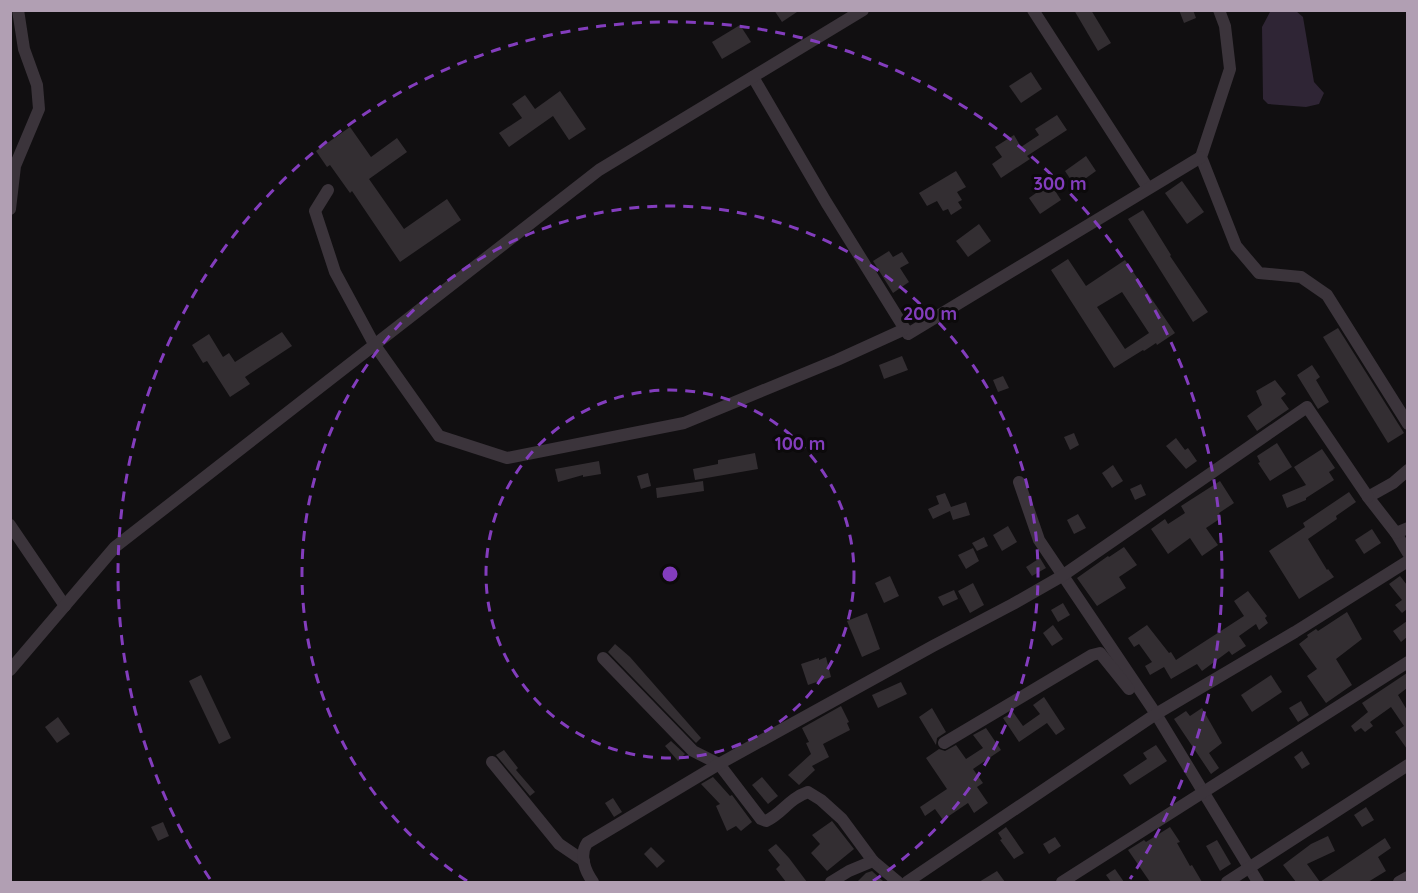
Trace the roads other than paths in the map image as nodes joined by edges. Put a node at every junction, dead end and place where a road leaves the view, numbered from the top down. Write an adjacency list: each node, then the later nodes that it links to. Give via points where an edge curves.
1 (18, 10): 7 (street, via 24,49 37,85 39,109)
2 (863, 10): 5 (street)
3 (1034, 10): 8 (street)
4 (1219, 10): 6 (street, via 1230,69)
5 (753, 77): 11 (street); 12 (street, via 599,170)
6 (1201, 157): 8 (street); 13 (street, via 1236,246 1259,273 1301,277 1328,295)
7 (12, 175): 10 (street)
8 (1148, 188): 11 (street, via 908,334)
9 (328, 189): 12 (street, via 315,211 335,272)
10 (10, 209)
11 (905, 329): 12 (street, via 684,423 507,458 439,436)
12 (374, 345): 24 (street, via 114,547)
13 (1407, 424)
14 (1407, 470): 17 (street)
15 (1407, 476): 17 (street)
16 (1019, 482): 23 (street, via 1039,540)
17 (1393, 483): 18 (street)
18 (1368, 497): 20 (street); 23 (street, via 1307,407)
19 (10, 525): 24 (street)
20 (1402, 530): 21 (street)
21 (1407, 553)
22 (1407, 561): 28 (street)
23 (1062, 576): 28 (street); 31 (street)
24 (65, 606): 27 (street)
25 (603, 658): 31 (street, via 693,751)
26 (1407, 662): 33 (street)
27 (10, 670)
28 (1156, 714): 29 (street, via 1136,698 1100,652); 33 (street); 41 (street)
29 (944, 743)
30 (492, 762): 34 (street, via 559,844)
31 (719, 764): 34 (street, via 587,843); 35 (street, via 761,819 774,817 789,801 808,792 842,819)
32 (1407, 765): 36 (street)
33 (1203, 793): 36 (street); 42 (street)
34 (584, 861): 38 (street)
35 (873, 861): 39 (street); 40 (street)
36 (1249, 868): 43 (street); 44 (street)
37 (1407, 877): 45 (street)
38 (593, 882)
39 (831, 882)
40 (898, 882)
41 (907, 882)
42 (1062, 882)
43 (1227, 882)
44 (1258, 882)
45 (1399, 882)

